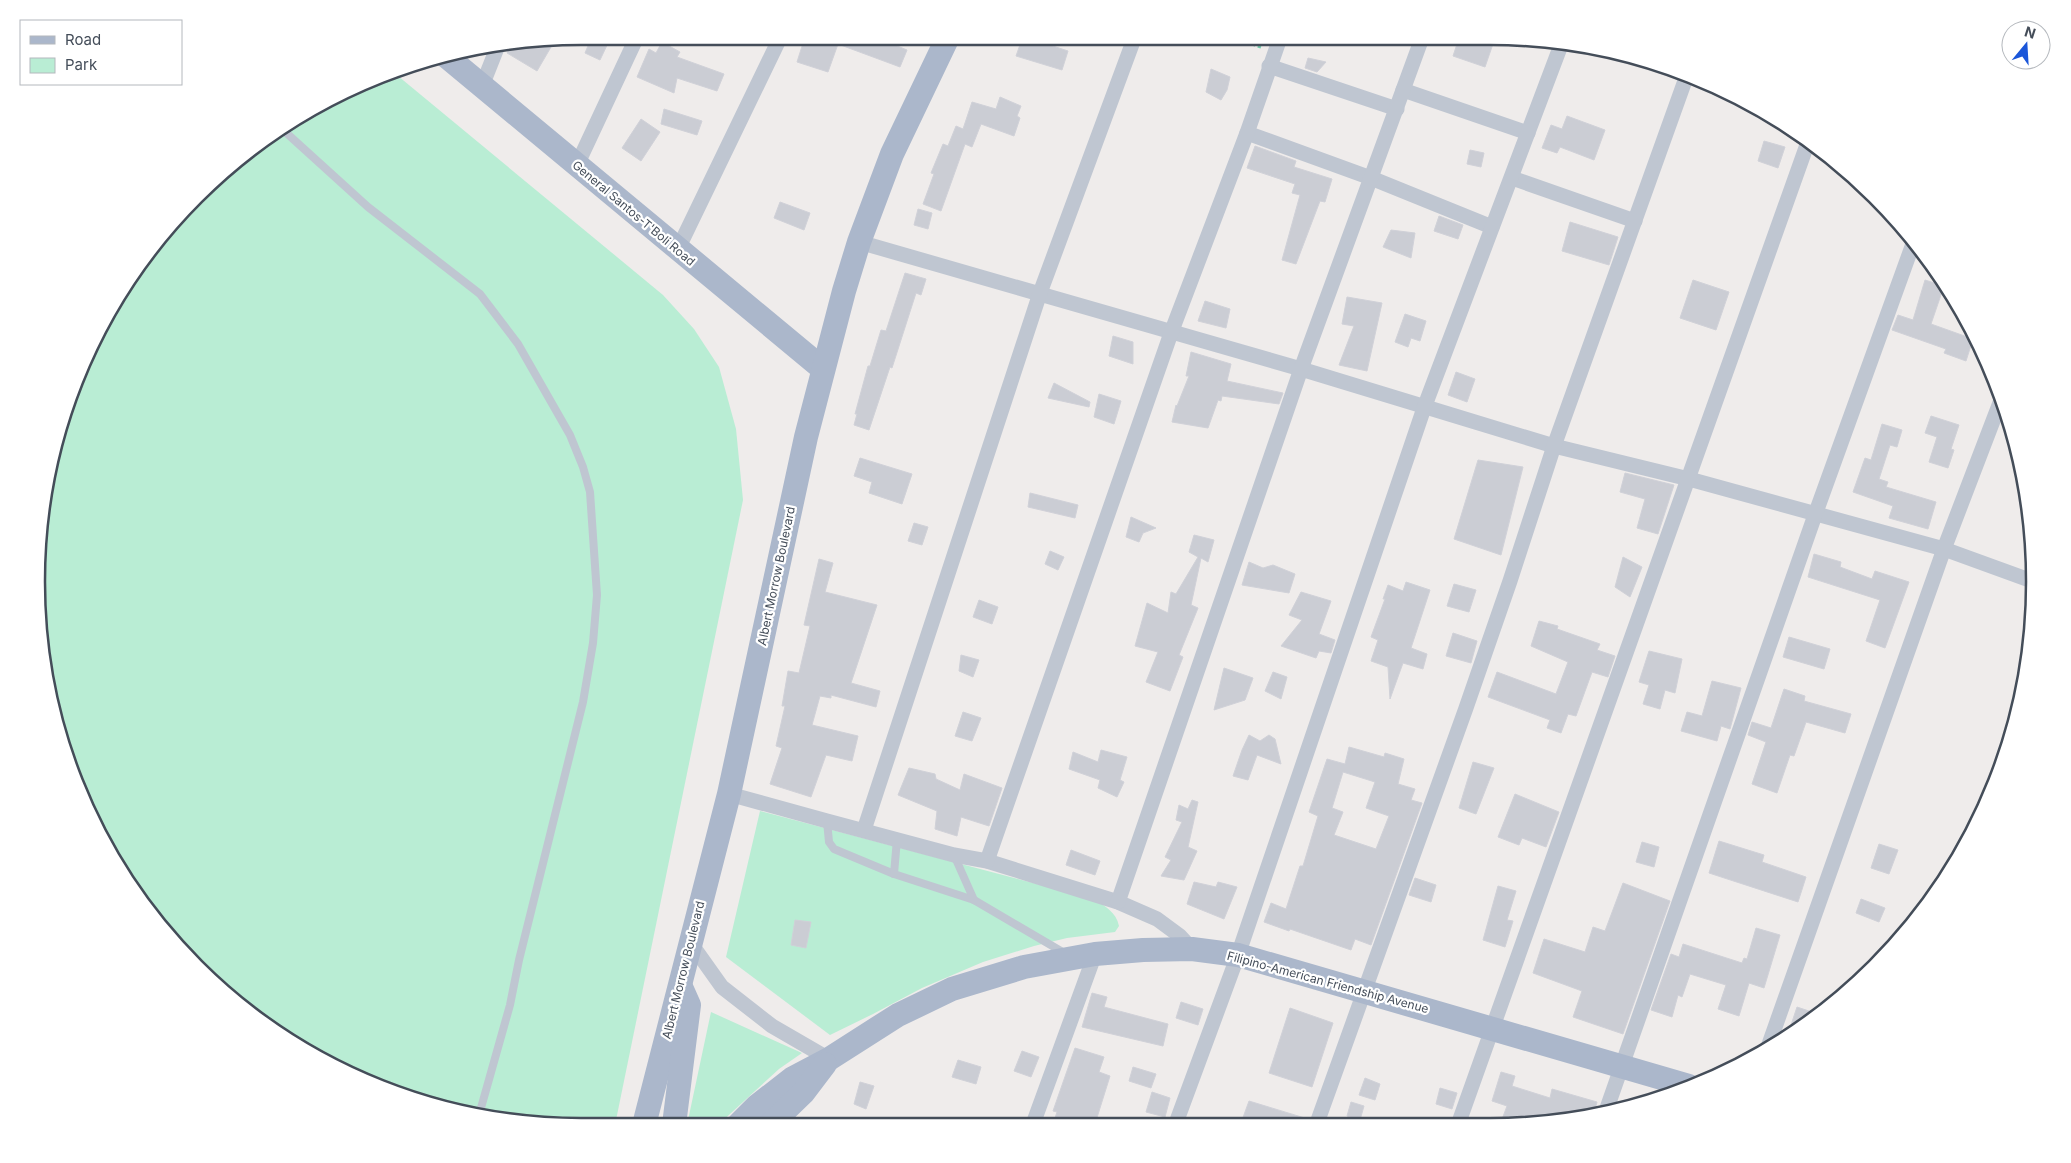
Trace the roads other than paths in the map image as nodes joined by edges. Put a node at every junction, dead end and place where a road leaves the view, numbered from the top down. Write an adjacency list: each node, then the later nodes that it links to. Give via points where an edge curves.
1 (633, 45): 19 (street)
2 (777, 45): 25 (street)
3 (944, 45): 24 (main road, Albert Morrow Boulevard, via 892,154)
4 (1132, 45): 27 (street)
5 (1277, 45): 10 (street)
6 (1419, 45): 13 (street)
7 (1559, 50): 17 (street)
8 (496, 52): 12 (street)
9 (452, 61): 12 (main road, General Santos-T'Boli Road)
10 (1269, 66): 14 (street); 16 (street)
11 (1685, 82): 22 (street)
12 (482, 86): 19 (main road, General Santos-T'Boli Road)
13 (1403, 90): 14 (street); 17 (street)
14 (1397, 110): 20 (street)
15 (286, 133): 60 (lane, via 368,207 480,294 518,344 570,436 590,492 597,595 583,702 510,1006)
16 (1247, 133): 20 (street); 28 (street)
17 (1528, 133): 21 (street)
18 (1806, 148): 34 (street)
19 (577, 165): 25 (main road, General Santos-T'Boli Road)
20 (1371, 178): 23 (street); 30 (street)
21 (1512, 178): 22 (street); 23 (street)
22 (1635, 221): 33 (street)
23 (1492, 227): 31 (street)
24 (859, 242): 27 (street); 29 (main road, Albert Morrow Boulevard)
25 (678, 249): 29 (main road, General Santos-T'Boli Road)
26 (1911, 250): 35 (street)
27 (1040, 293): 28 (street); 40 (street)
28 (1171, 333): 30 (street); 43 (street)
29 (823, 369): 38 (main road, Albert Morrow Boulevard)
30 (1301, 369): 31 (street); 46 (street)
31 (1424, 408): 33 (street); 49 (street)
32 (1999, 411): 36 (street)
33 (1554, 446): 34 (street); 52 (street, via 1501,608)
34 (1689, 479): 35 (street); 53 (street)
35 (1816, 515): 36 (street); 56 (street)
36 (1944, 549): 37 (street); 54 (street)
37 (2026, 579)
38 (729, 794): 39 (street); 47 (main road, Albert Morrow Boulevard)
39 (827, 821): 40 (street); 44 (lane, via 829,842 834,849)
40 (864, 830): 41 (street)
41 (897, 839): 42 (street); 44 (lane)
42 (954, 855): 43 (street); 45 (lane)
43 (988, 862): 46 (street)
44 (894, 874): 45 (lane)
45 (974, 900): 50 (lane)
46 (1118, 902): 48 (street, via 1157,919)
47 (690, 942): 51 (main road, Albert Morrow Boulevard); 55 (street, via 722,987 772,1026)
48 (1192, 949): 49 (main road, Filipino-American Friendship Avenue); 50 (main road, Filipino-American Friendship Avenue)
49 (1238, 955): 52 (main road, Filipino-American Friendship Avenue); 67 (street)
50 (1084, 956): 55 (main road, Filipino-American Friendship Avenue, via 1024,967 952,989 898,1015); 66 (street)
51 (680, 984): 58 (main road, Albert Morrow Boulevard); 63 (main road, via 689,1005)
52 (1365, 991): 53 (main road, Filipino-American Friendship Avenue); 68 (street)
53 (1493, 1028): 56 (main road, Filipino-American Friendship Avenue); 69 (street)
54 (1771, 1038)
55 (829, 1059): 64 (main road, Filipino-American Friendship Avenue, via 793,1078); 65 (main road, Filipino-American Friendship Avenue)
56 (1622, 1066): 57 (main road, Filipino-American Friendship Avenue); 59 (street)
57 (1679, 1083)
58 (653, 1084): 61 (main road, Albert Morrow Boulevard); 62 (main road, via 662,1094)
59 (1608, 1105)
60 (481, 1109)
61 (646, 1118)
62 (657, 1118)
63 (675, 1118)
64 (745, 1118)
65 (777, 1118)
66 (1034, 1118)
67 (1178, 1118)
68 (1319, 1118)
69 (1460, 1118)

